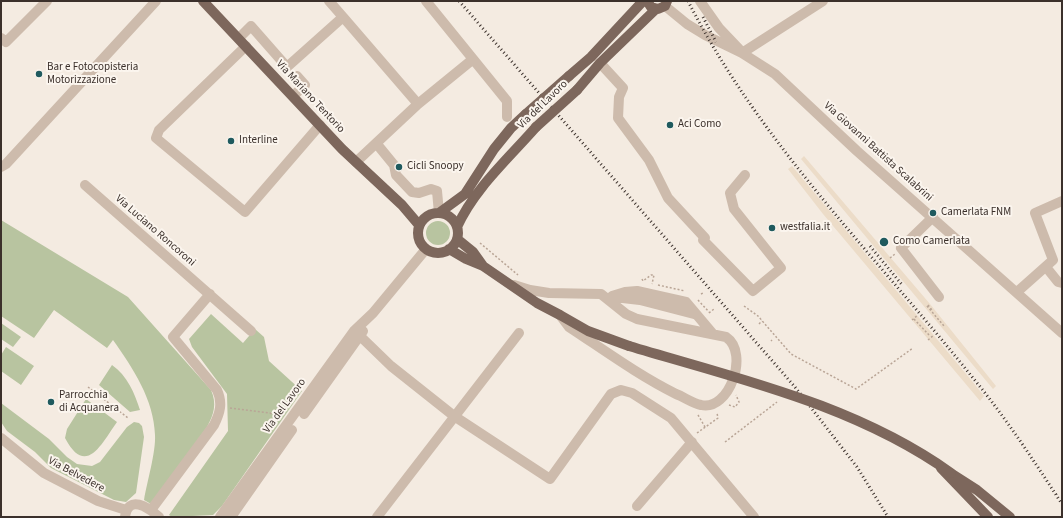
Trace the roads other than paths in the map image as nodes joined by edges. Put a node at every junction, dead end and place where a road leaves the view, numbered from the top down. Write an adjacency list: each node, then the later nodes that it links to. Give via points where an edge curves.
1 (46, 1): 12 (street, via 6,42)
2 (156, 1): 25 (street, via 6,164)
3 (203, 1): 13 (main road, Via Mariano Tentorio)
4 (329, 1): 11 (street)
5 (426, 1): 16 (street)
6 (642, 1): 30 (main road, Via del Lavoro, bridge, via 591,57 511,128 464,195)
7 (647, 1): 10 (main road, via 649,5)
8 (700, 1): 15 (street, via 719,28)
9 (823, 1): 15 (street)
10 (663, 5): 15 (street, Via Giovanni Battista Scalabrini, via 705,35); 17 (main road, Via del Lavoro)
11 (343, 17): 13 (street, via 288,67 251,26); 20 (street)
12 (1, 38)
13 (239, 38): 14 (main road, Via Mariano Tentorio)
14 (246, 46): 19 (main road, Via Mariano Tentorio); 22 (street, via 159,130 156,138 245,212)
15 (742, 53): 32 (street, Via Giovanni Battista Scalabrini, via 774,74)
16 (472, 60): 20 (street); 21 (street, via 507,101)
17 (600, 63): 26 (street, via 623,88 619,97 618,118 649,160 668,198 705,238 703,240 753,291 781,268 734,209 730,193); 34 (main road, Via del Lavoro, bridge, via 577,90 536,127 476,194)
18 (297, 76): 19 (street, via 305,85)
19 (293, 96): 22 (main road, Via Mariano Tentorio)
20 (418, 104): 23 (street)
21 (507, 117)
22 (320, 125): 24 (main road, Via Mariano Tentorio)
23 (376, 144): 24 (street); 30 (street, via 394,165 396,175 412,192 419,193 432,189 437,191)
24 (356, 162): 29 (main road, Via Mariano Tentorio)
25 (1, 166)
26 (745, 175)
27 (85, 185): 43 (street, Via Luciano Roncoroni)
28 (1062, 201): 39 (street, via 1035,213 1053,260)
29 (402, 206): 31 (main road); 33 (main road, Via Mariano Tentorio)
30 (439, 213): 31 (main road); 34 (main road, via 450,217)
31 (427, 216): 33 (main road)
32 (933, 217): 42 (street, Via Giovanni Battista Scalabrini); 45 (street, via 901,248)
33 (420, 225): 36 (main road, via 419,238)
34 (457, 227): 35 (main road)
35 (457, 239): 37 (main road); 38 (main road, via 473,252)
36 (426, 249): 37 (main road, via 438,253); 46 (street, Via del Lavoro)
37 (449, 249): 38 (main road)
38 (483, 266): 40 (main road)
39 (1046, 267): 41 (street, via 1058,282); 42 (street)
40 (509, 283): 44 (street, via 530,290); 47 (main road, via 537,303)
41 (1062, 283)
42 (1017, 292): 50 (street, Via Giovanni Battista Scalabrini)
43 (210, 294): 48 (street, Via Luciano Roncoroni); 60 (street, via 173,337 217,390 220,407 214,426)
44 (601, 294): 51 (street, via 626,314 637,319); 51 (street, via 640,300 694,314)
45 (939, 297)
46 (373, 313): 52 (street, Via del Lavoro); 61 (street, Via del Lavoro, via 354,331)
47 (560, 315): 51 (street, via 569,327 648,380 698,405 708,407 724,396 733,379 737,359 735,346 731,341); 56 (main road, bridge, via 588,332 824,406 883,432)
48 (251, 331)
49 (519, 333): 53 (street)
50 (1062, 333)
51 (713, 334)
52 (360, 336): 53 (street, via 391,366); 62 (street, Via del Lavoro)
53 (454, 416): 55 (street, via 550,479 610,394 621,390 640,396); 63 (street)
54 (1, 438): 59 (street, Via Belvedere, via 44,473)
55 (694, 438): 57 (street); 64 (street)
56 (934, 461): 58 (main road, bridge); 58 (main road, bridge)
57 (637, 506)
58 (995, 513): 65 (main road)
59 (126, 514): 60 (street, via 131,505 138,504)
60 (156, 515)
61 (220, 517)
62 (231, 517)
63 (377, 517)
64 (754, 517)
65 (1010, 517)

